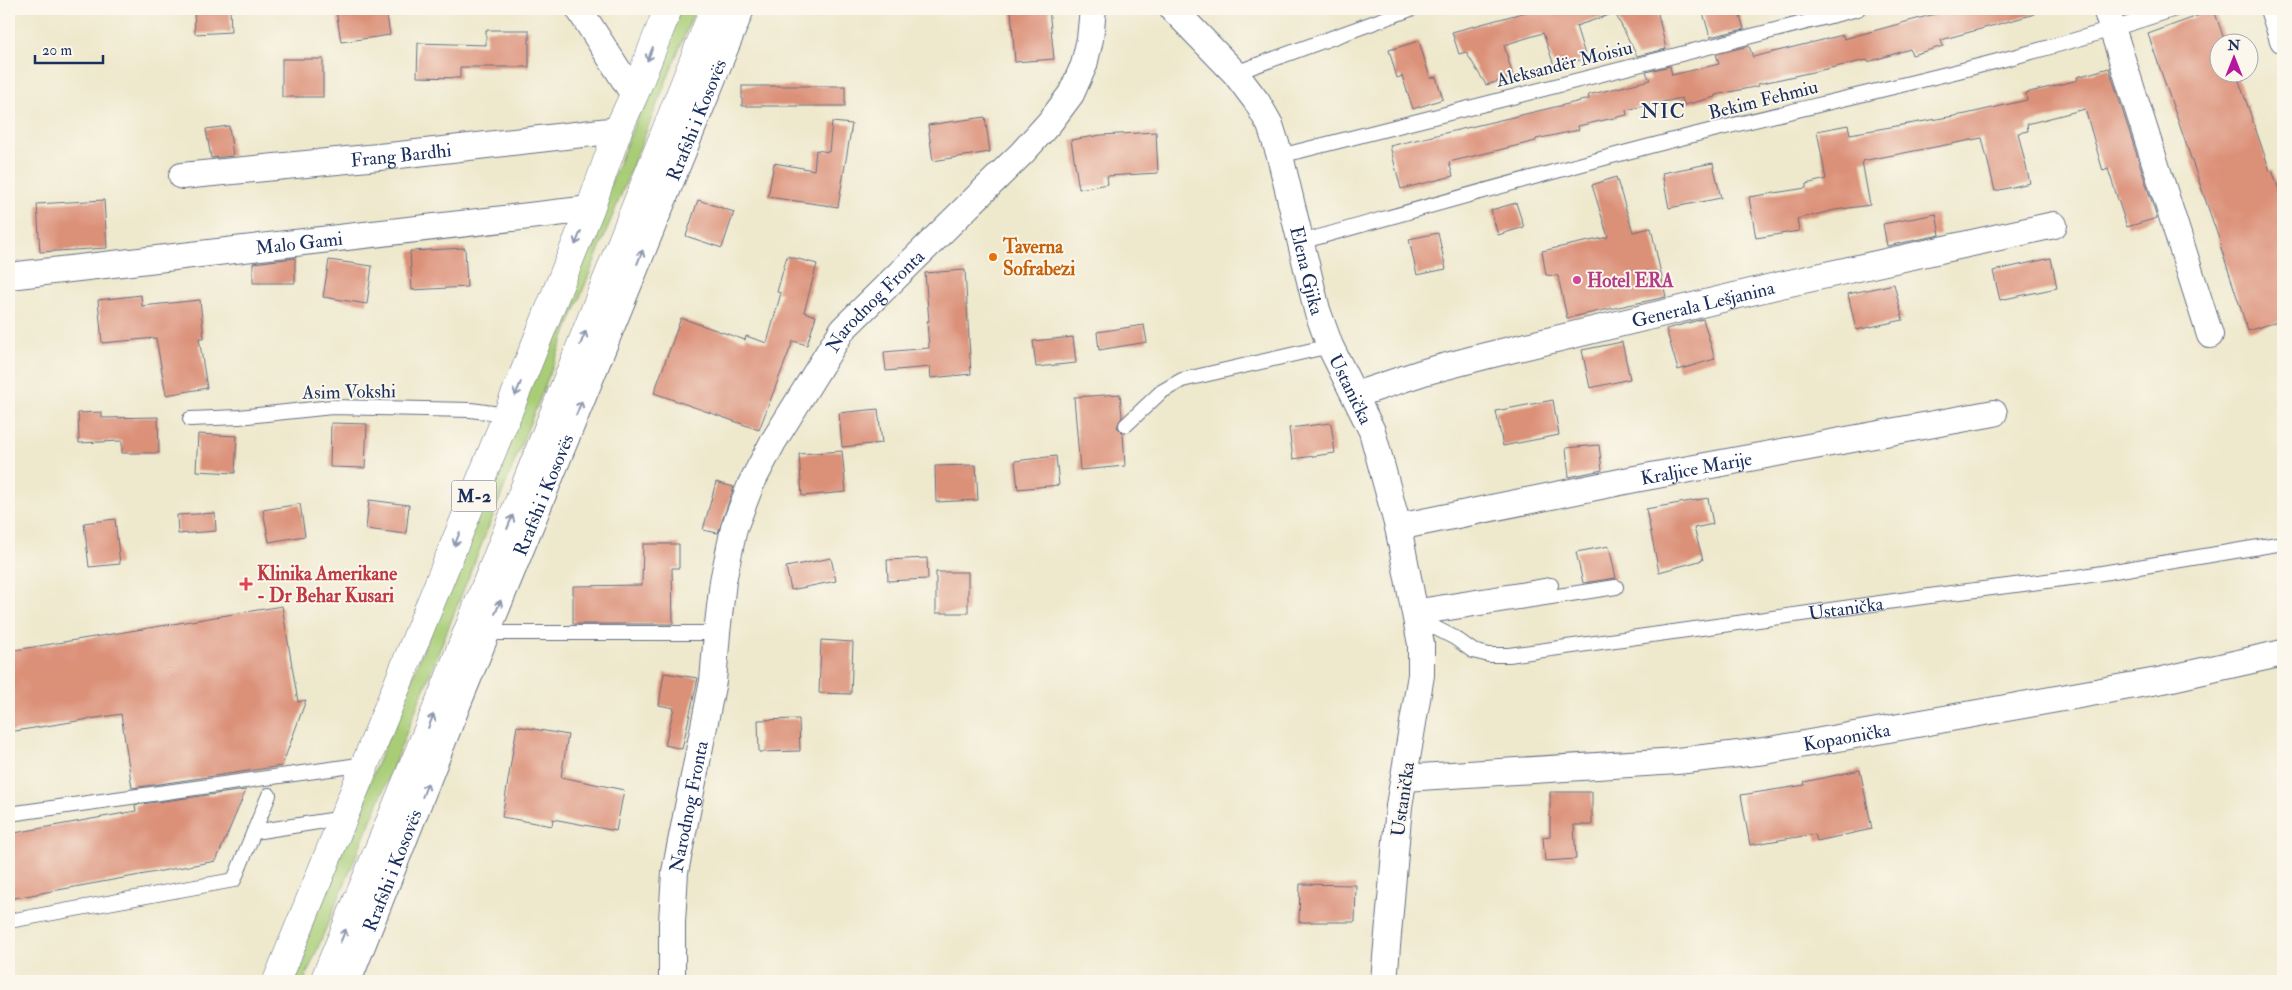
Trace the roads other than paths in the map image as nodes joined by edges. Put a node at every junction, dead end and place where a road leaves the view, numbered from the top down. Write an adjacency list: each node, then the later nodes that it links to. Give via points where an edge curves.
1 (579, 9): 14 (street)
2 (668, 9): 14 (highway, M-2, one-way to 14)
3 (714, 9): 45 (highway, Rrafshi i Kosovës / M-2, one-way to 3, via 442,696)
4 (741, 9): 34 (street, Rrafshi i Kosovës, one-way to 4)
5 (1173, 9): 13 (street, Elena Gjika)
6 (1411, 9): 13 (lane)
7 (1858, 9): 16 (lane, Aleksandër Moisiu)
8 (2176, 9): 11 (lane, Bekim Fehmiu)
9 (2272, 9): 12 (street)
10 (1096, 10): 35 (street, Narodnog Fronta, via 1084,65 1071,94 1050,122 843,329 773,442 751,484 734,528)
11 (2110, 19): 20 (lane, Bekim Fehmiu, via 2025,55 1600,158); 22 (street)
12 (2283, 40)
13 (1235, 73): 16 (street, Elena Gjika, via 1270,125)
14 (634, 95): 15 (highway, M-2)
15 (618, 130): 17 (street, Frang Bardhi); 18 (highway, M-2)
16 (1280, 156): 20 (street, Elena Gjika)
17 (182, 176)
18 (590, 209): 21 (street, Malo Gami); 26 (highway, M-2, one-way to 26)
19 (2054, 225): 24 (street, Generala Lešjanina, via 1776,286 1485,356)
20 (1301, 242): 23 (street, Elena Gjika, via 1310,286)
21 (9, 276)
22 (2210, 335)
23 (1330, 346): 24 (street, Ustanička); 28 (lane, via 1182,380 1161,392)
24 (1355, 395): 29 (street, Ustanička, via 1372,431)
25 (1994, 413): 29 (street, Kraljice Marije, via 1635,478)
26 (508, 415): 27 (lane, Asim Vokshi, via 471,410 332,407); 37 (highway, M-2, one-way to 37)
27 (190, 419)
28 (1126, 425)
29 (1398, 527): 33 (street, Ustanička)
30 (2283, 543): 33 (lane, Ustanička, via 2078,578 1924,596 1509,655 1473,651)
31 (1552, 585): 33 (lane)
32 (1616, 587): 33 (lane)
33 (1415, 613): 38 (street, Ustanička, via 1421,644 1420,675)
34 (487, 633): 35 (lane); 46 (street, Rrafshi i Kosovës, one-way to 34)
35 (716, 633): 47 (street, Narodnog Fronta, via 714,681 675,872)
36 (2283, 653): 38 (street, Kopaonička, via 2163,680 1766,751 1658,763)
37 (366, 764): 40 (lane); 41 (highway, M-2)
38 (1404, 778): 48 (street, Ustanička)
39 (269, 795): 42 (lane)
40 (9, 814)
41 (344, 818): 42 (lane); 44 (highway, M-2)
42 (254, 832): 43 (lane, via 234,880)
43 (9, 921)
44 (277, 981)
45 (324, 981)
46 (348, 981)
47 (672, 981)
48 (1384, 981)

